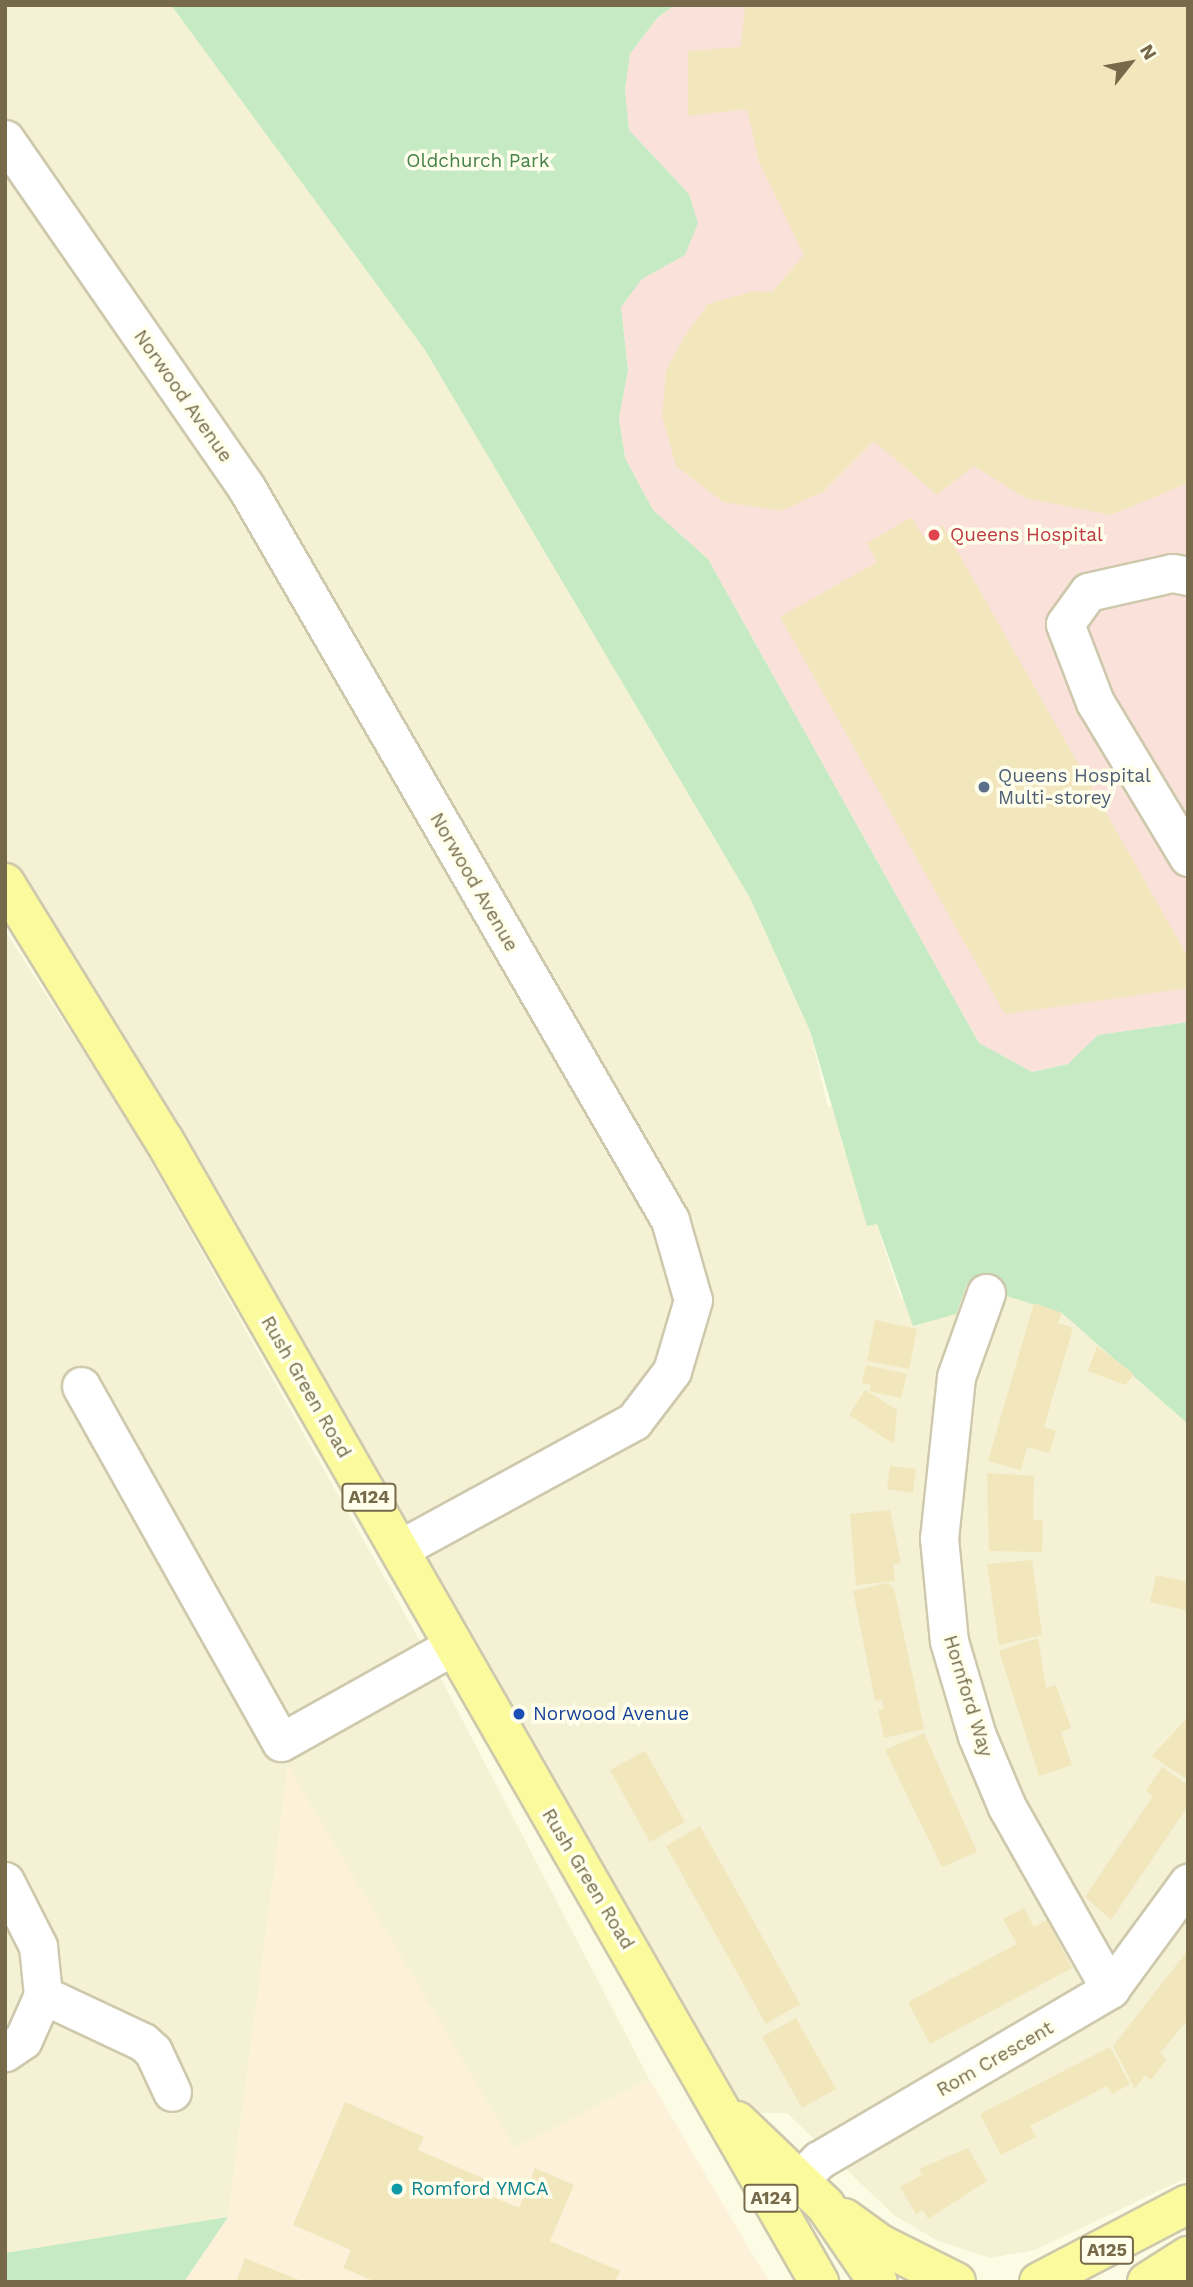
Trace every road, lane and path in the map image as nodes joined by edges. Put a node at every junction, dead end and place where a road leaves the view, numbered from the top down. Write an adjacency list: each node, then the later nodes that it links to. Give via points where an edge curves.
1 (5, 139): 7 (street, Norwood Avenue, via 246,487 670,1220 693,1300 672,1371 634,1421)
2 (1188, 576): 3 (street, via 1172,573 1088,592 1065,624 1095,702)
3 (1188, 857)
4 (5, 883): 7 (main road, Rush Green Road / A124, via 164,1140)
5 (986, 1293): 11 (street, Hornford Way, via 957,1377 939,1538 949,1641 977,1736 1007,1808)
6 (82, 1385): 8 (street, via 281,1742)
7 (398, 1549): 8 (main road, Rush Green Road / A124)
8 (451, 1647): 15 (main road, Rush Green Road / A124, via 727,2113)
9 (5, 1881): 12 (street, via 38,1946)
10 (1188, 1883): 11 (street, Rom Crescent)
11 (1111, 1989): 15 (street, Rom Crescent, via 818,2160)
12 (43, 1995): 13 (street, via 23,2040); 14 (street, via 143,2042 153,2051)
13 (5, 2052)
14 (172, 2092)
15 (799, 2196): 18 (main road, Rush Green Road / A124); 19 (main road, Rush Green Road / A124); 20 (main road, Rush Green Road / A124)
16 (1183, 2210): 21 (main road, A125)
17 (1188, 2256): 22 (main road, A125)
18 (819, 2282)
19 (878, 2282)
20 (956, 2282)
21 (1039, 2282)
22 (1147, 2282)

